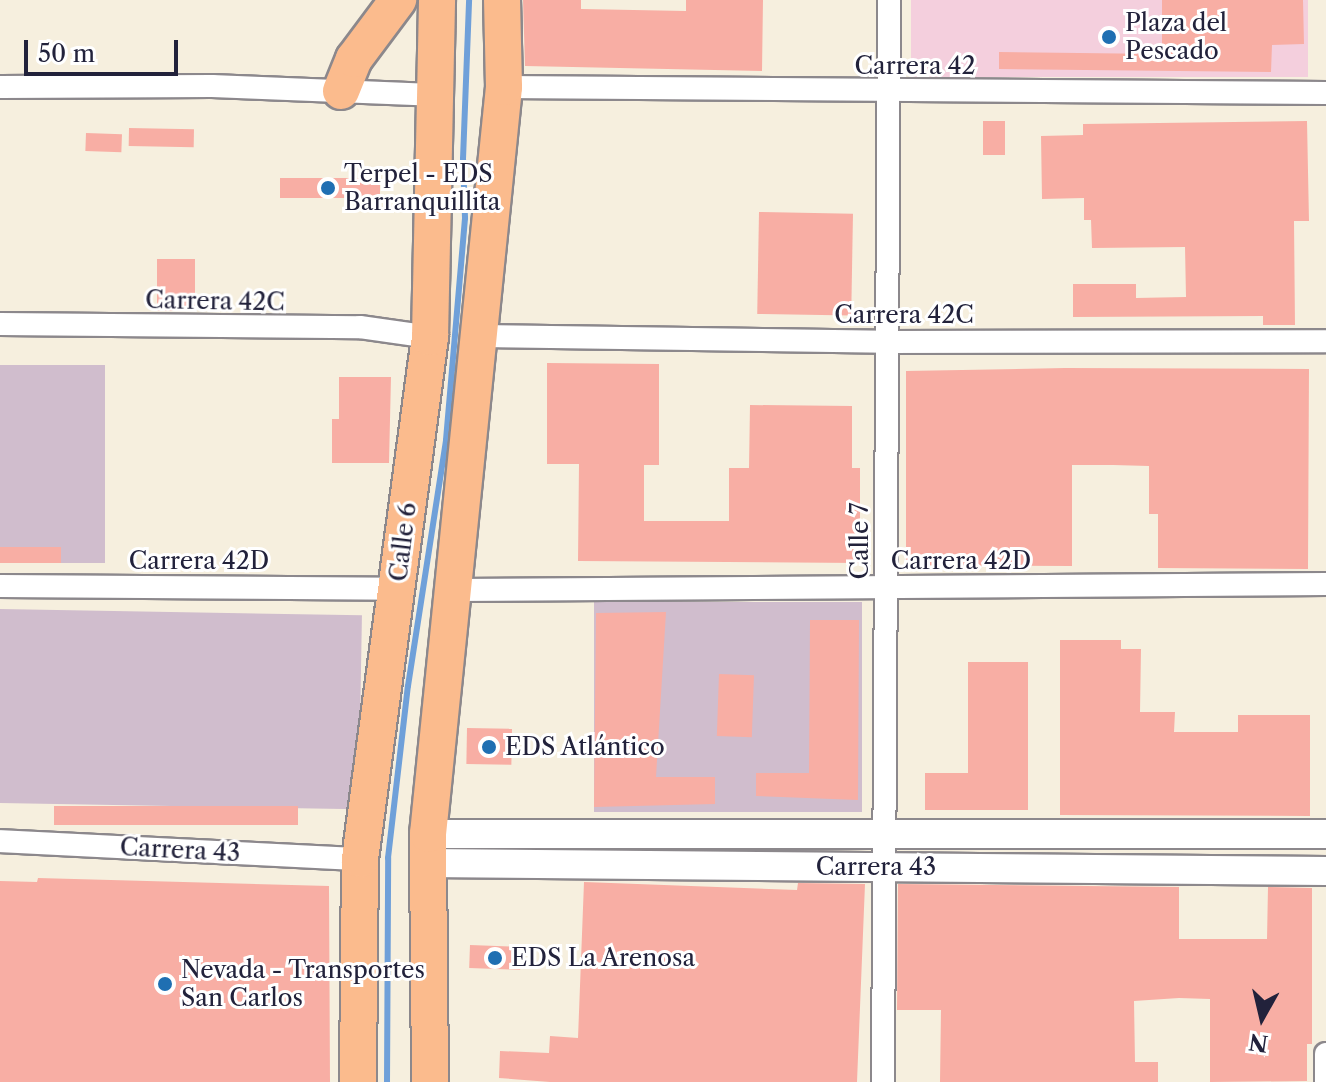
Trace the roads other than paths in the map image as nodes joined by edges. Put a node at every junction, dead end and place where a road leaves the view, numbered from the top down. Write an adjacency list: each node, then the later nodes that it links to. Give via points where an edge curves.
1 (398, 0): 7 (main road, via 354,59)
2 (437, 0): 10 (main road, Calle 6)
3 (502, 0): 6 (main road)
4 (889, 0): 8 (street, Calle 7)
5 (0, 87): 7 (street)
6 (504, 87): 8 (street, Carrera 42); 12 (main road)
7 (341, 91): 10 (street)
8 (889, 93): 9 (street, Carrera 42); 15 (street, Calle 7)
9 (1326, 93)
10 (433, 95): 13 (main road, Calle 6)
11 (0, 324): 13 (street, Carrera 42C, via 360,327)
12 (481, 336): 15 (street, Carrera 42C); 20 (main road)
13 (430, 337): 19 (main road, Calle 6)
14 (1326, 341): 15 (street, Carrera 42C)
15 (886, 342): 18 (street, Calle 7)
16 (1326, 584): 18 (street, Carrera 42D)
17 (0, 586): 19 (street, Carrera 42D)
18 (886, 587): 20 (street, Carrera 42D); 21 (street, Calle 7)
19 (397, 589): 25 (main road, Calle 6)
20 (453, 590): 24 (main road)
21 (887, 834): 22 (street, Carrera 43); 24 (street, Carrera 43); 26 (street, Calle 7)
22 (1326, 834)
23 (0, 841): 25 (street, Carrera 43)
24 (427, 848): 26 (street, Carrera 43); 30 (main road)
25 (360, 859): 29 (main road, Calle 6)
26 (886, 868): 27 (street, Carrera 43); 31 (street, Calle 7)
27 (1326, 871)
28 (1326, 1054): 32 (street)
29 (358, 1082)
30 (430, 1082)
31 (883, 1082)
32 (1326, 1082)

